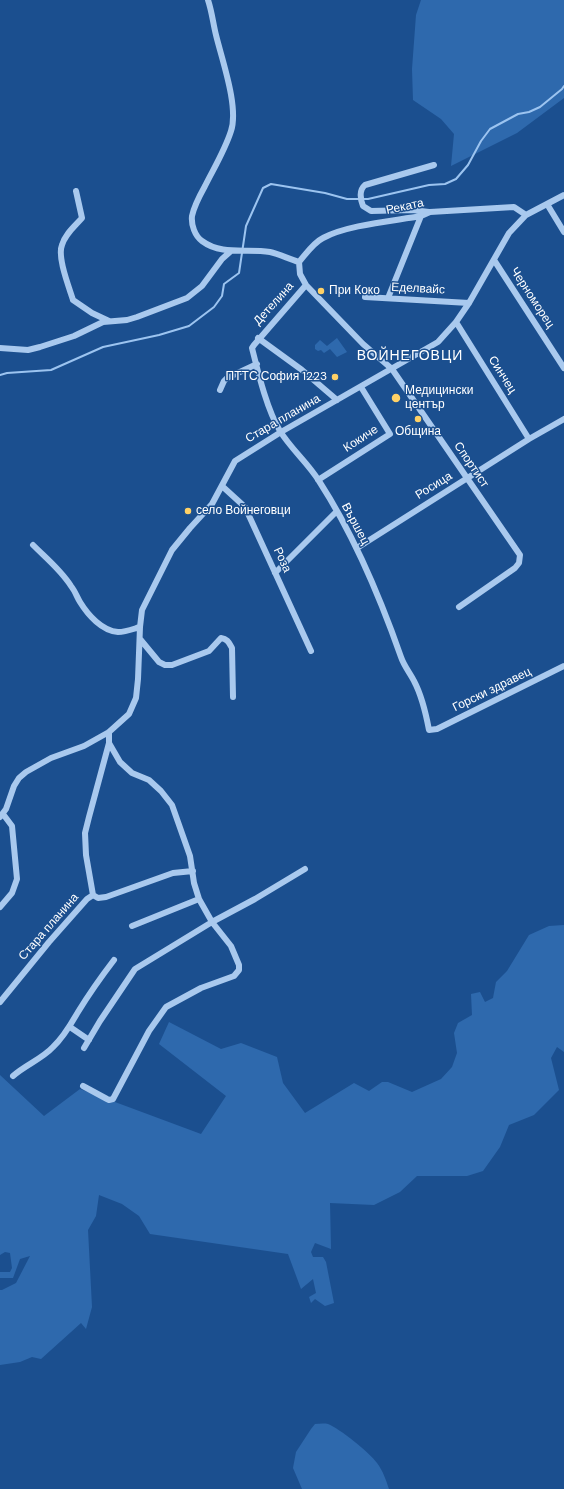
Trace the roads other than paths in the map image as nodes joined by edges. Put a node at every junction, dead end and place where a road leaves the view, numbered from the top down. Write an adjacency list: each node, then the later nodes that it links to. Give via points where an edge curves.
1 (208, 0): 10 (street, via 230,90 233,116 232,129 197,201 192,217 194,231 201,240 214,247)
2 (434, 165): 6 (street, via 365,185 360,194 362,206 371,211)
3 (76, 191): 17 (street, via 82,218 61,246 61,257 73,300)
4 (564, 195): 5 (street, Стара планина)
5 (547, 204): 7 (street, Стара планина); 9 (street)
6 (430, 212): 7 (street, Реката, via 514,207); 8 (street, Реката)
7 (526, 215): 11 (street, Стара планина, via 509,233)
8 (421, 216): 12 (street, Реката, via 339,232 318,241); 15 (street)
9 (564, 232)
10 (231, 251): 12 (street, via 270,252); 17 (street, via 222,258 192,296 141,316)
11 (494, 260): 16 (street, Стара планина); 22 (street, Черноморец)
12 (299, 262): 13 (street, Спортист, via 300,274)
13 (306, 285): 19 (street, Детелина); 23 (street, Спортист, via 363,344)
14 (365, 297): 15 (street, Еделвайс)
15 (388, 298): 16 (street, Еделвайс)
16 (469, 303): 18 (street, Стара планина)
17 (109, 321): 20 (street, via 33,349)
18 (456, 322): 23 (street, Стара планина, via 438,342); 29 (street, Синчец)
19 (258, 338): 21 (street, Вършец, via 252,348); 26 (street)
20 (0, 348)
21 (256, 364): 25 (street, via 227,378); 28 (street, Вършец, via 270,413)
22 (564, 368)
23 (392, 369): 24 (street, Стара планина); 30 (street, Спортист)
24 (361, 387): 26 (street, Стара планина); 31 (street, Кокиче, via 390,434)
25 (220, 390)
26 (337, 400): 28 (street, Стара планина)
27 (564, 419): 29 (street, Росица)
28 (281, 432): 31 (street, Вършец); 32 (street, Стара планина, via 236,461)
29 (529, 439): 30 (street, Росица)
30 (466, 478): 35 (street, Росица); 37 (street, Спортист, via 520,555 520,561 516,568)
31 (318, 480): 33 (street, Вършец)
32 (222, 486): 36 (street, Роза, via 245,507); 38 (street, Стара планина, via 212,504 172,550 142,610)
33 (336, 512): 35 (street, Вършец); 36 (street)
34 (32, 545): 38 (street, via 61,573 72,586 80,603 101,625 119,632)
35 (356, 548): 43 (street, Вършец, via 401,658 418,690)
36 (275, 572): 40 (street, Роза)
37 (459, 608)
38 (140, 626): 39 (street, Стара планина)
39 (140, 639): 42 (street, via 159,662 165,665 172,665 209,651 221,638 229,641 232,648); 44 (street, Стара планина, via 136,698 129,714)
40 (311, 651)
41 (564, 666): 43 (street, Горски здравец, via 437,729)
42 (233, 697)
43 (429, 730)
44 (109, 732): 45 (street); 46 (street, Стара планина, via 26,772 14,786)
45 (110, 743): 48 (street, via 120,762 132,773 149,780 172,806); 49 (street, Стара планина, via 86,833 86,855)
46 (2, 816): 51 (street, via 12,826 17,879 12,893)
47 (305, 869): 52 (street)
48 (193, 871): 49 (street, via 173,873 106,898); 50 (street)
49 (93, 895): 55 (street, Стара планина, via 87,898)
50 (199, 899): 52 (street); 53 (street)
51 (0, 907)
52 (212, 922): 57 (street, via 135,969); 60 (street, via 231,946 240,965 239,970 234,976 201,988 166,1007 149,1031 113,1099 107,1099)
53 (132, 926)
54 (114, 960): 56 (street, via 100,977)
55 (0, 1002)
56 (70, 1027): 57 (street); 59 (street, via 53,1048)
57 (89, 1040): 58 (street)
58 (84, 1048)
59 (13, 1076)
60 (83, 1086)

